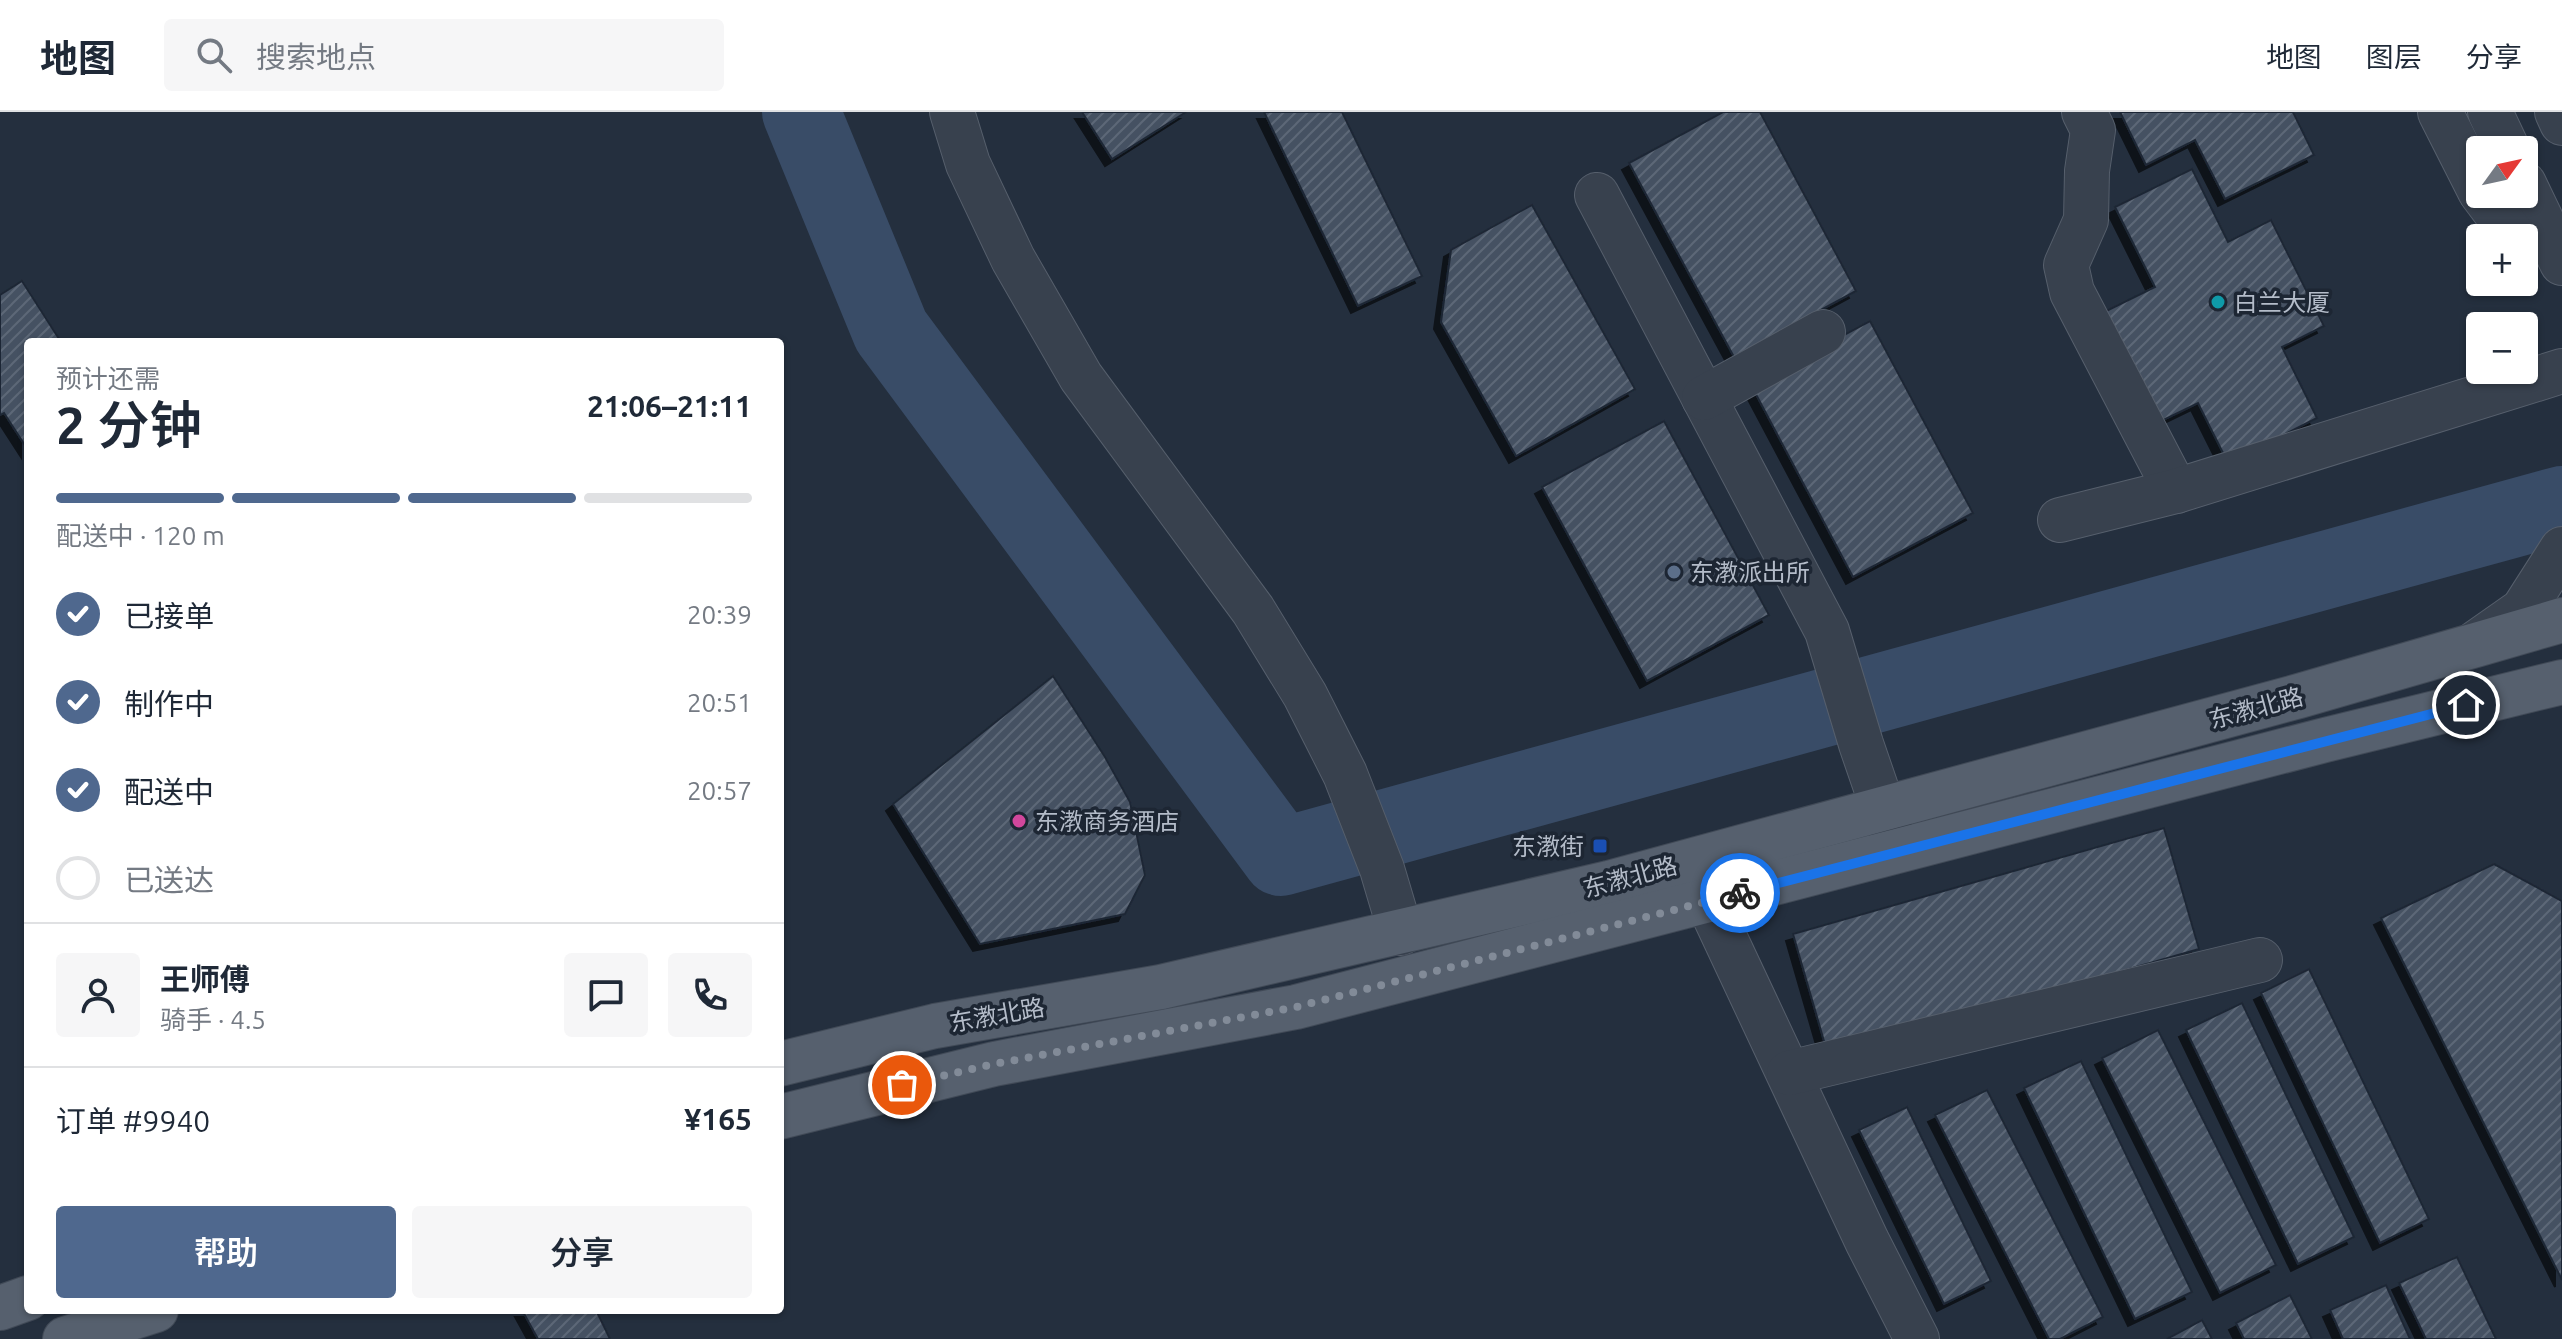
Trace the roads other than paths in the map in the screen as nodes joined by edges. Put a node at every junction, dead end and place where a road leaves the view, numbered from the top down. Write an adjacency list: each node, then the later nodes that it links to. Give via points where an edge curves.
1 (952, 112): 26 (street, via 968,164 1013,259 1081,377 1253,610 1305,695 1345,774)
2 (2084, 112): 17 (street, via 2093,130 2086,220 2066,265 2072,292)
3 (2440, 112): 8 (street)
4 (2490, 112): 7 (street)
5 (2557, 112): 6 (street)
6 (2562, 123)
7 (2501, 136)
8 (2466, 163)
9 (1597, 195): 16 (street)
10 (2536, 208): 12 (street)
11 (2538, 260): 13 (street)
12 (2562, 263)
13 (2562, 280)
14 (1823, 332): 16 (street)
15 (2562, 371): 17 (street)
16 (1704, 398): 23 (street, via 1827,631)
17 (2176, 491): 18 (street)
18 (2060, 520)
19 (2562, 549): 21 (street, via 2523,610)
20 (2562, 620): 21 (main road, 东漖北路)
21 (2472, 646): 23 (main road, 东漖北路)
22 (2558, 685): 24 (main road, 东漖北路, via 2325,740)
23 (1882, 808): 24 (street); 26 (main road, 东漖北路)
24 (1899, 853): 25 (main road, 东漖北路)
25 (1708, 902): 29 (street); 30 (main road, 东漖北路, via 1296,1007 994,1064)
26 (1401, 933): 28 (main road, 东漖北路, via 1161,987 935,1026)
27 (2260, 960): 29 (street)
28 (784, 1063)
29 (1789, 1073): 35 (street)
30 (784, 1116)
31 (24, 1299): 32 (main road)
32 (0, 1308)
33 (143, 1314): 34 (main road)
34 (65, 1339)
35 (1917, 1339)

